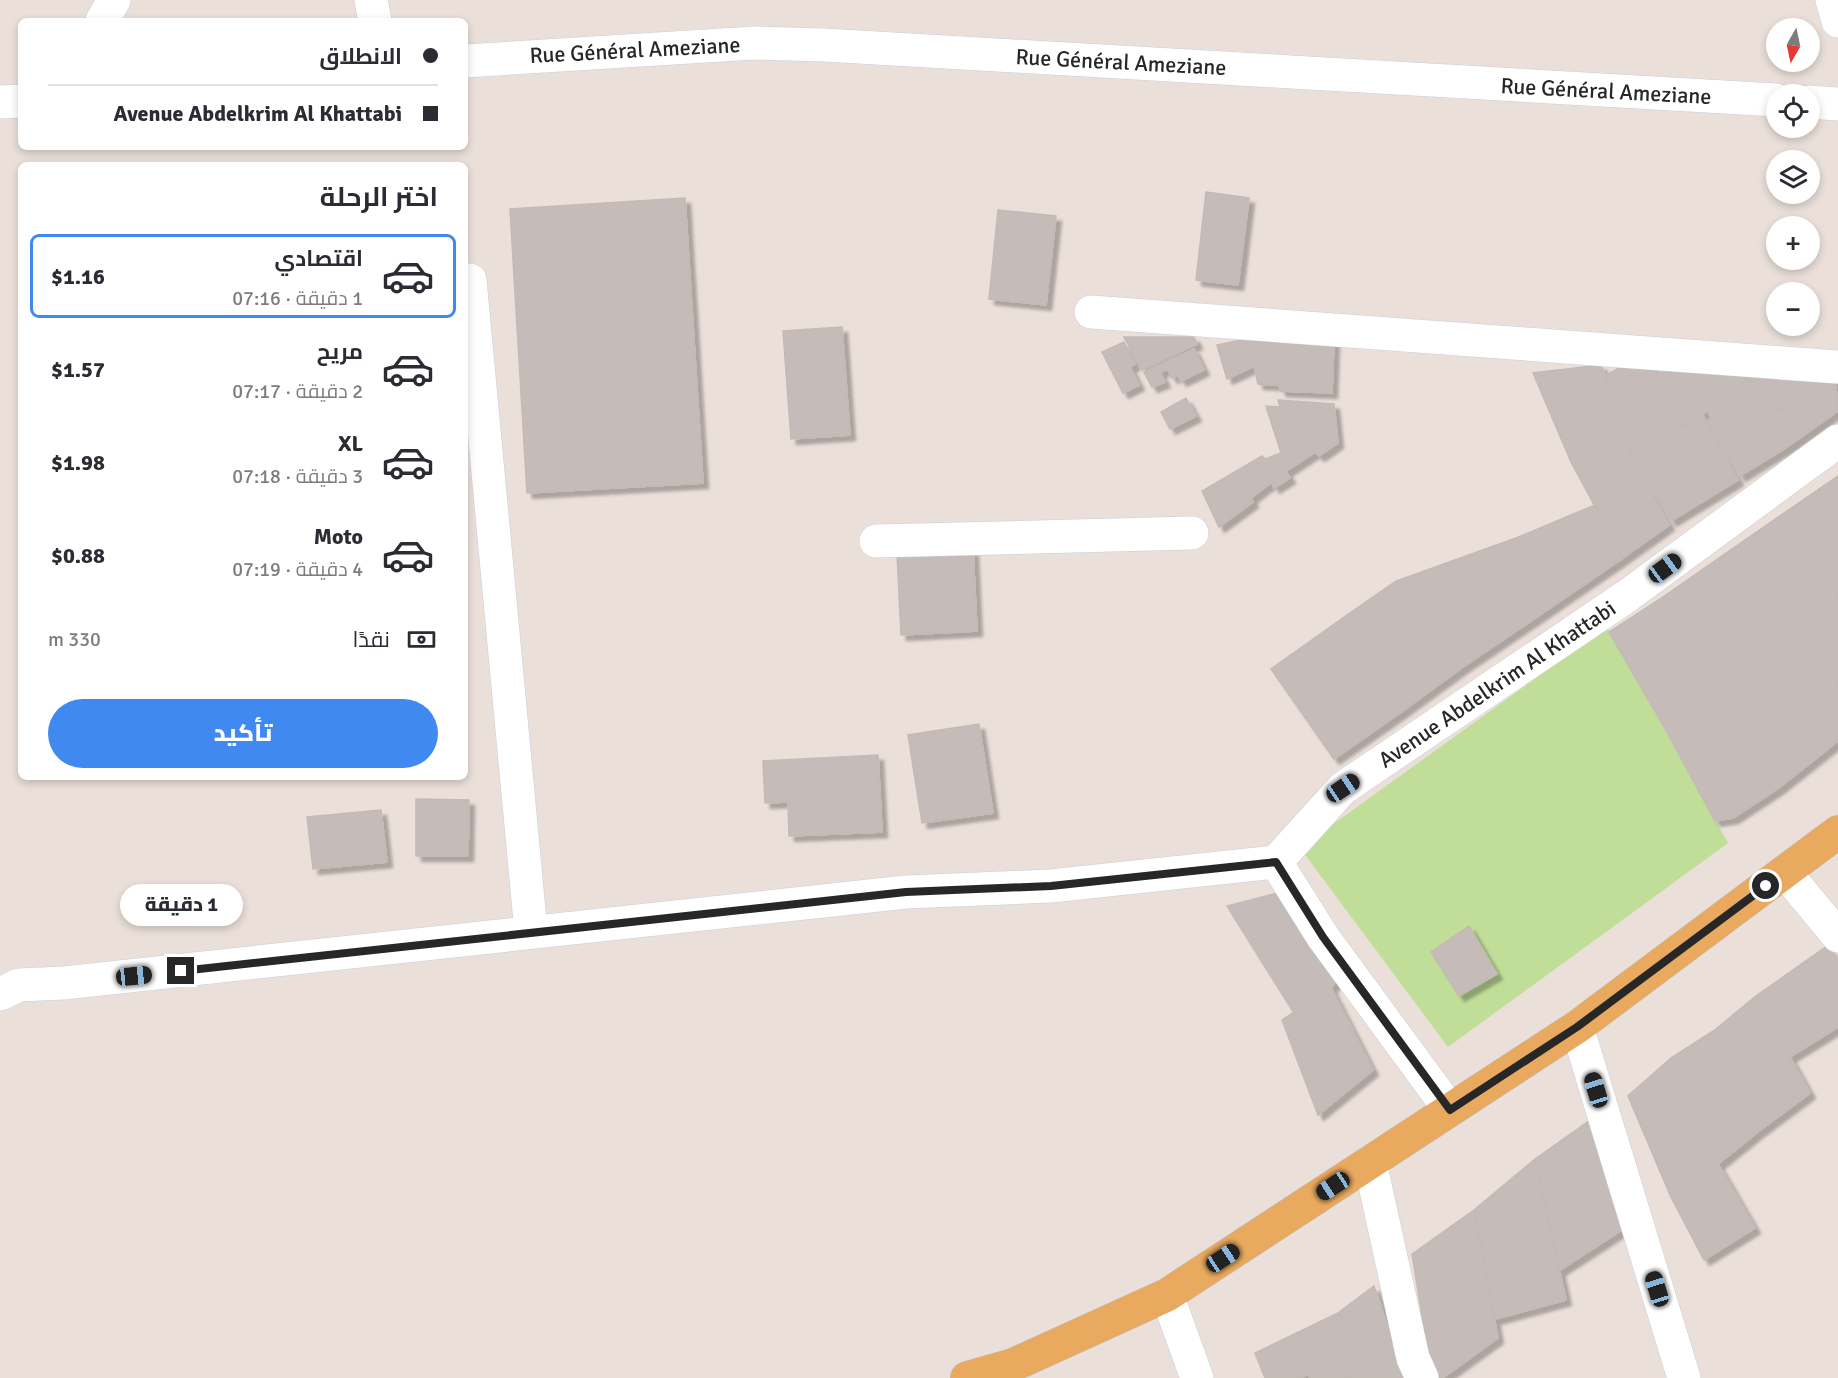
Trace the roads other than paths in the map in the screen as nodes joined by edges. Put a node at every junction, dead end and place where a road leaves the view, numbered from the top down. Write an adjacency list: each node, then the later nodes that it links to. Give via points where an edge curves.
1 (114, 0): 4 (street)
2 (372, 0): 5 (street)
3 (1832, 0): 6 (street)
4 (104, 18)
5 (375, 18)
6 (1838, 21)
7 (468, 61): 8 (street, Rue Général Ameziane, via 754,43 824,45)
8 (1766, 99)
9 (18, 101): 10 (street)
10 (0, 102)
11 (1820, 103): 12 (street)
12 (1838, 104)
13 (470, 280): 22 (street)
14 (1091, 312): 15 (street)
15 (1838, 367)
16 (1838, 441): 20 (street, Avenue Abdelkrim Al Khattabi, via 1627,596 1343,788)
17 (1192, 533): 18 (street)
18 (876, 541)
19 (1838, 832): 21 (main road)
20 (1276, 862): 22 (street, via 1051,886 906,892); 26 (street, via 1323,937)
21 (1785, 872): 23 (street); 25 (main road)
22 (531, 933): 24 (street, via 19,986)
23 (1838, 936)
24 (0, 994)
25 (1577, 1027): 26 (main road); 32 (street)
26 (1450, 1110): 27 (main road)
27 (1370, 1162): 28 (main road); 31 (street, via 1413,1358)
28 (1167, 1295): 29 (main road, via 1013,1365); 30 (street)
29 (967, 1378)
30 (1197, 1378)
31 (1422, 1378)
32 (1684, 1378)

